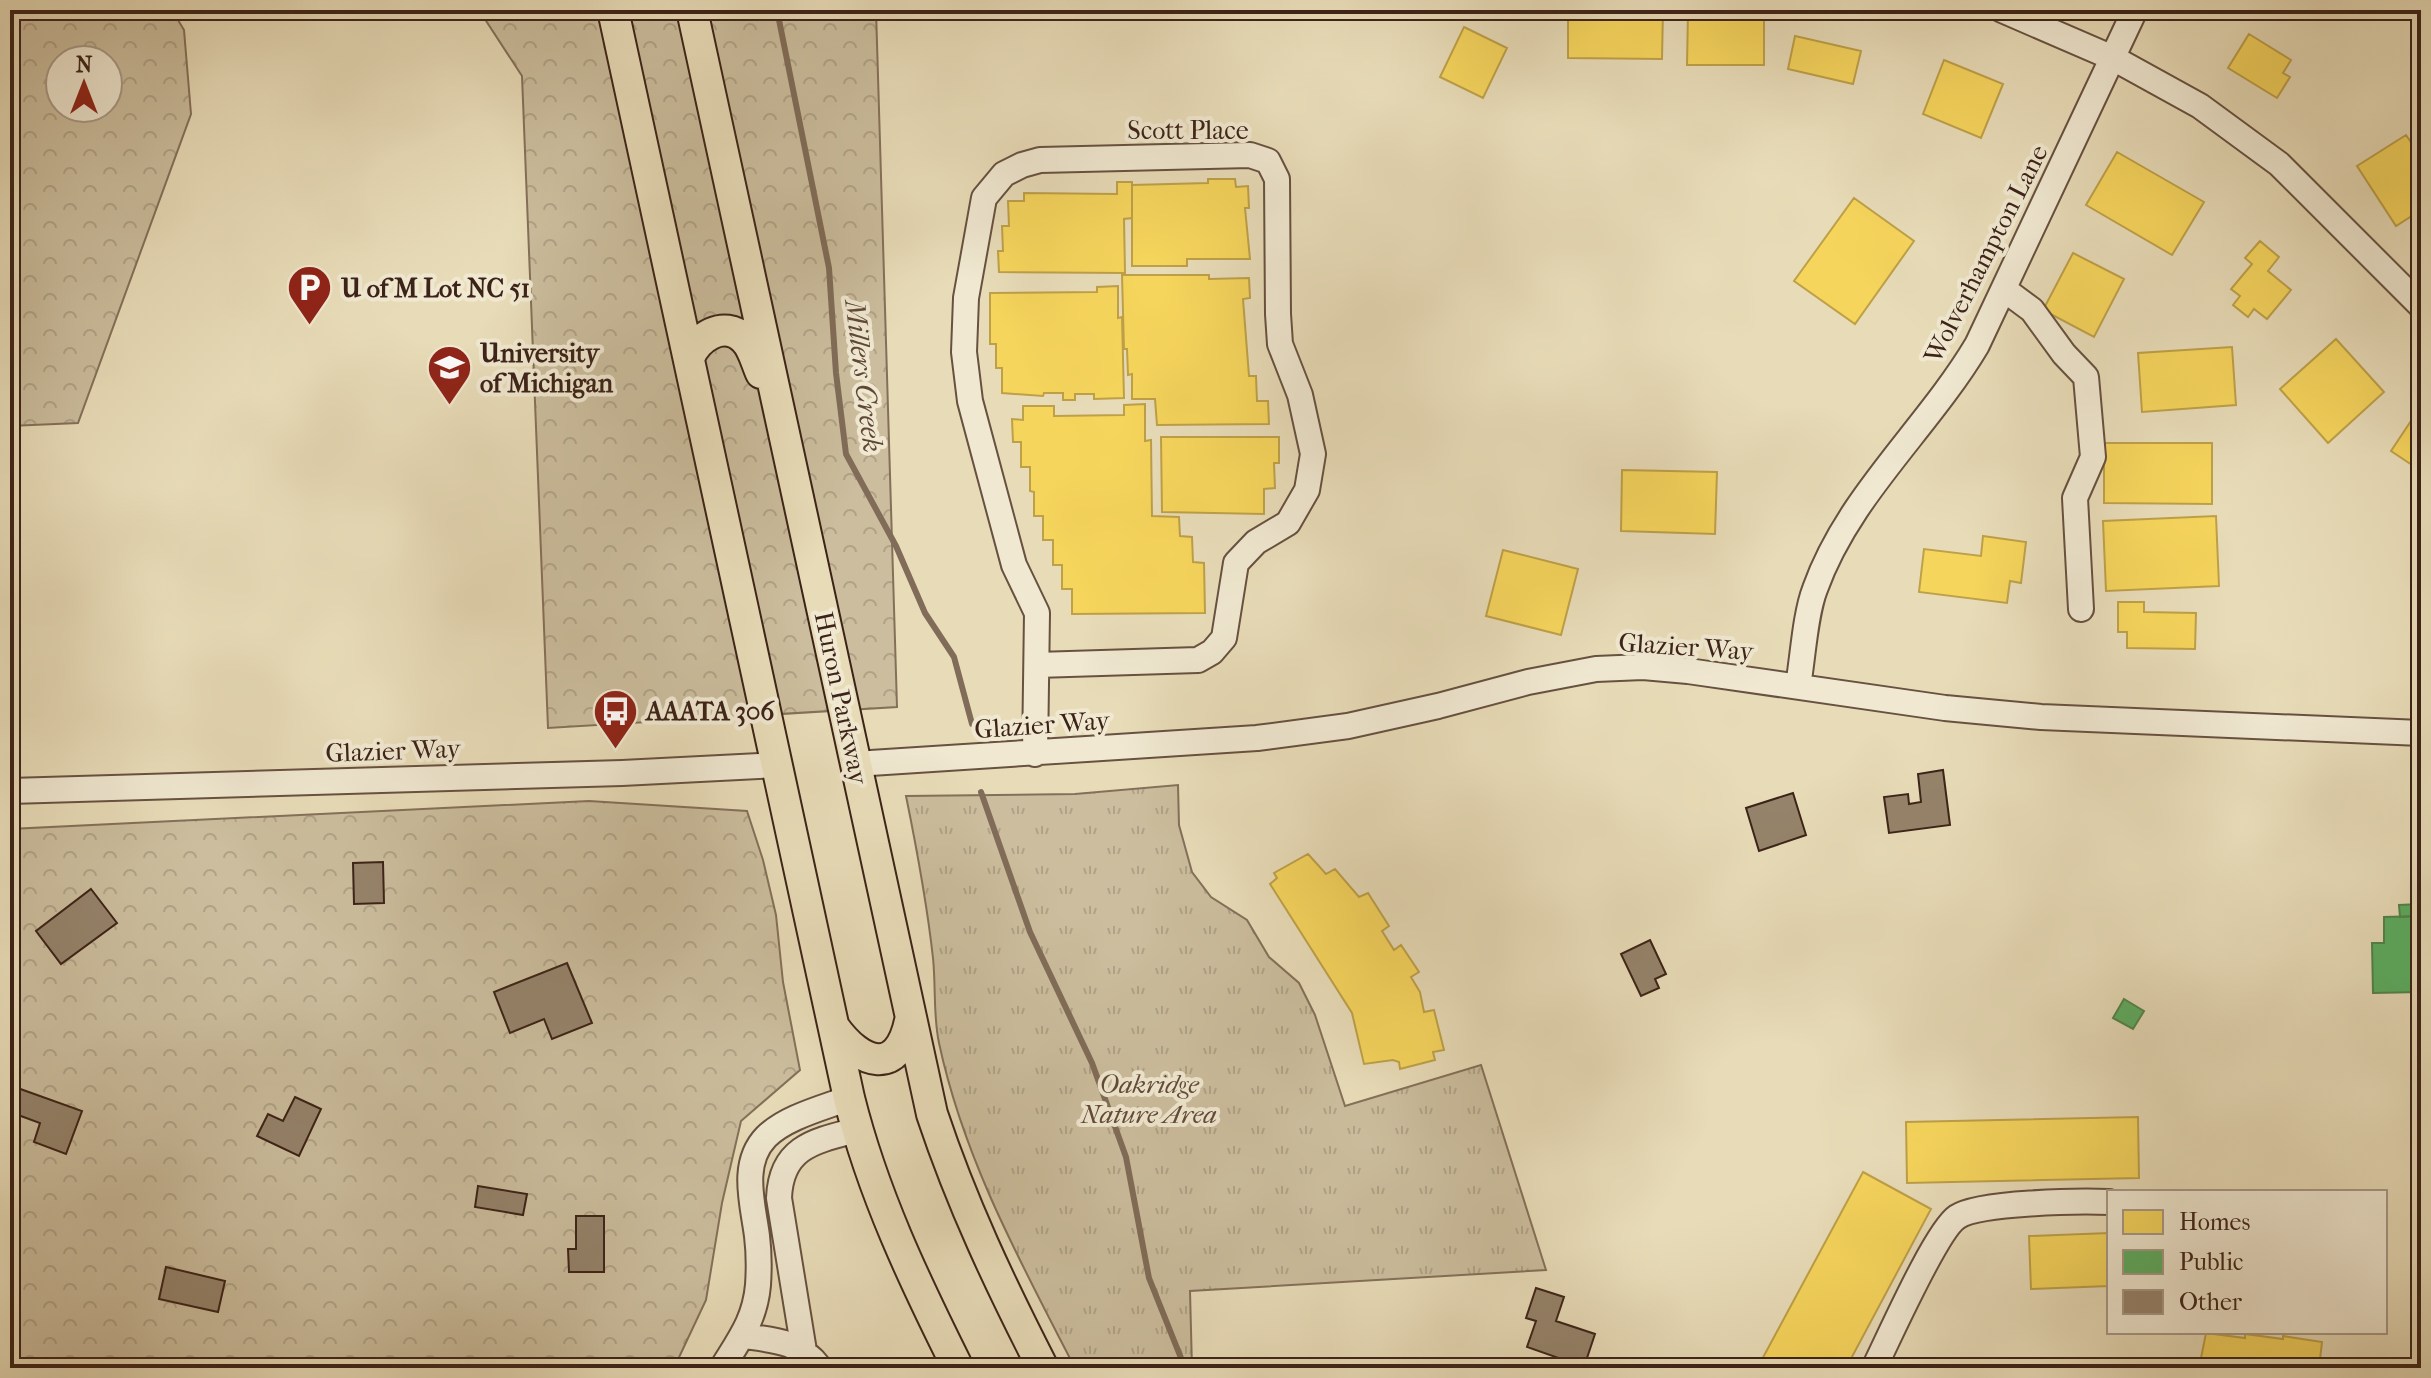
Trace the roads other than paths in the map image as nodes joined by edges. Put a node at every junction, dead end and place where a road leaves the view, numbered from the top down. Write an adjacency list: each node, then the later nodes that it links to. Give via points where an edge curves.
1 (613, 10): 8 (main road)
2 (692, 10): 9 (main road, Huron Parkway)
3 (2002, 10): 5 (street)
4 (2135, 10): 5 (street, Wolverhampton Lane)
5 (2113, 58): 6 (street, Wolverhampton Lane); 7 (street, via 2200,106 2279,164)
6 (2005, 290): 10 (street, via 2032,310 2086,377 2093,457 2075,498); 12 (street, Wolverhampton Lane, via 1959,376 1842,533 1814,591)
7 (2421, 306)
8 (689, 358): 9 (main road, via 698,342 712,333 730,332 745,339); 16 (main road)
9 (782, 427): 15 (main road, Huron Parkway)
10 (2081, 609)
11 (1037, 665): 11 (street, Scott Place, via 1037,613 1014,565 970,401 964,352 966,298 984,198 1004,174 1040,160 1250,155 1268,161 1277,179 1280,344 1300,395 1313,454 1307,490 1288,523 1256,542 1236,563 1224,638 1212,652 1198,660); 14 (street, Scott Place)
12 (1798, 686): 13 (street, Glazier Way, via 2041,717); 14 (street, Glazier Way, via 1643,667 1596,669 1348,726)
13 (2421, 733)
14 (1035, 754): 15 (street, Glazier Way)
15 (855, 764): 18 (main road, Huron Parkway)
16 (778, 765): 17 (street, Glazier Way); 19 (main road)
17 (10, 791)
18 (910, 1021): 19 (main road, via 901,1049 881,1059 860,1054); 27 (main road, Huron Parkway, via 955,1183)
19 (833, 1026): 20 (main road)
20 (849, 1098): 21 (main road); 23 (street, via 788,1123 767,1136 755,1154 750,1189 758,1287)
21 (857, 1130): 24 (street, via 801,1149 780,1178 779,1198); 26 (main road, via 897,1242)
22 (2107, 1202): 28 (street, via 1983,1209 1957,1217 1939,1241)
23 (743, 1336): 24 (street, via 780,1340); 25 (street)
24 (812, 1360)
25 (722, 1368)
26 (958, 1368)
27 (1043, 1368)
28 (1874, 1368)

